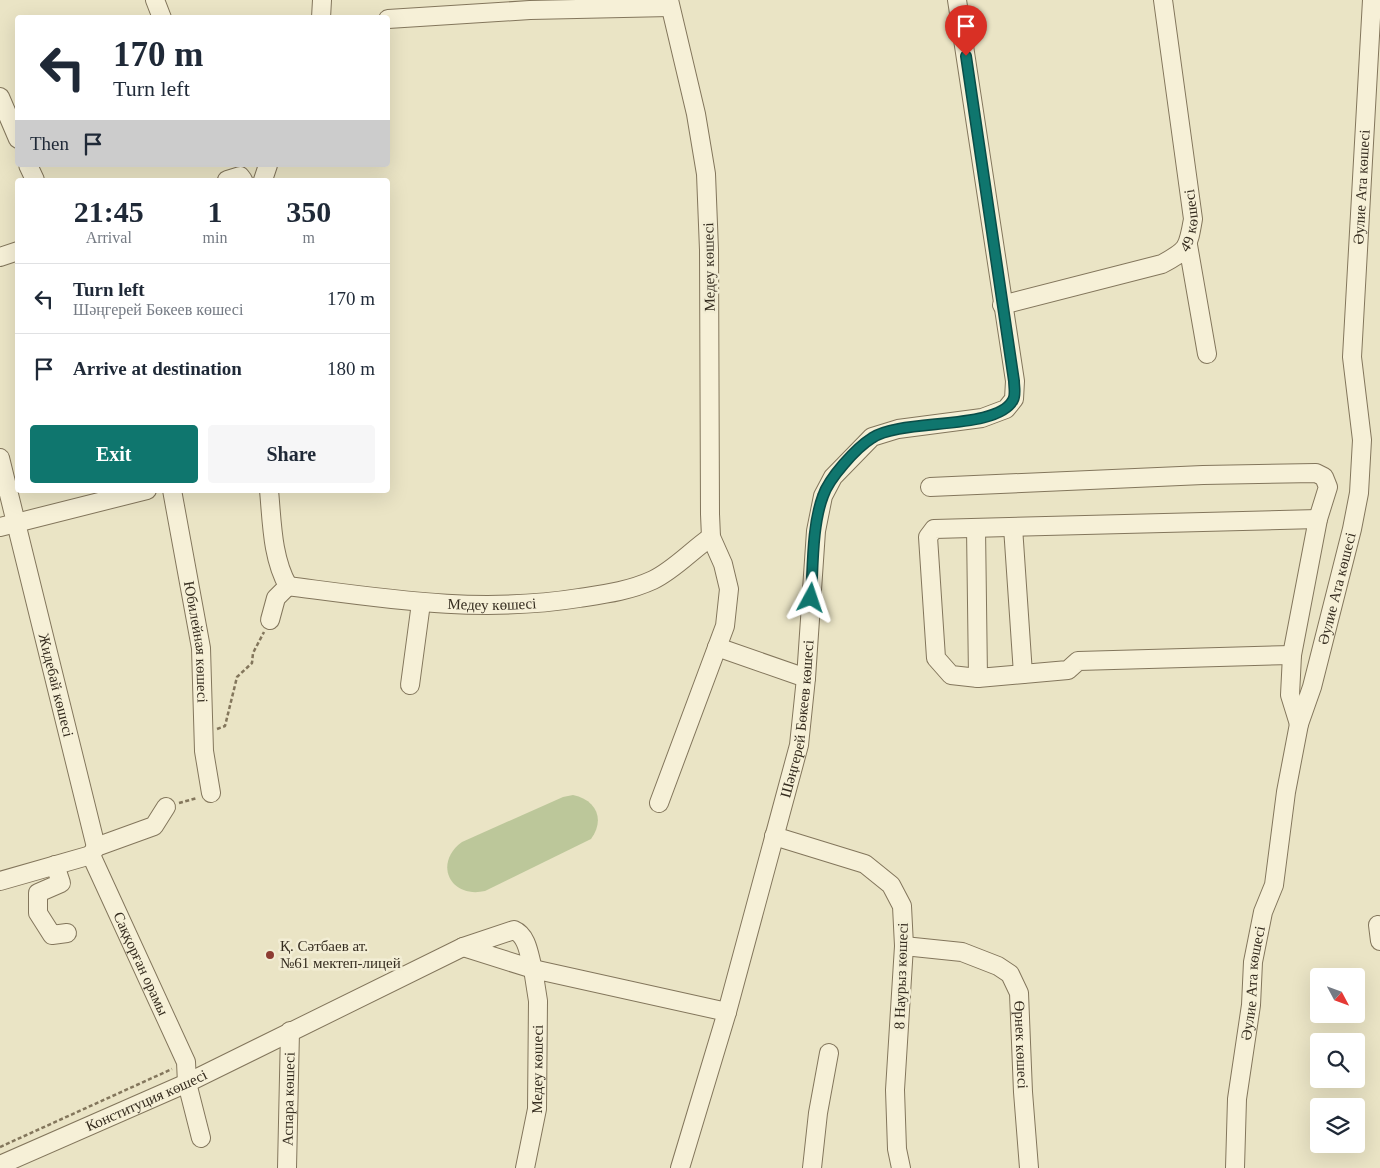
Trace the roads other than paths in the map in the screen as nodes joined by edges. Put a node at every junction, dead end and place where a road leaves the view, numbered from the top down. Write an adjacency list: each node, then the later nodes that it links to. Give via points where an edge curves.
1 (155, 0): 7 (street)
2 (322, 0): 8 (street)
3 (957, 0): 15 (street, Шәңгерей Бөкеев көшесі)
4 (1163, 0): 12 (street, 49 көшесі, via 1193,219)
5 (1372, 0): 36 (street, Әулие Ата көшесі, via 1352,357 1362,440 1358,493 1312,687)
6 (670, 3): 9 (street); 26 (street, Медеу көшесі, via 696,114 706,174 710,250)
7 (161, 15)
8 (321, 15)
9 (390, 19)
10 (0, 97): 11 (street)
11 (15, 132)
12 (1188, 245): 15 (street, 49 көшесі, via 1162,264); 16 (street)
13 (15, 251): 14 (street)
14 (0, 257)
15 (1002, 305): 33 (street, Шәңгерей Бөкеев көшесі, via 1014,381 1014,399 1006,409 982,418 898,429 872,437 833,477 823,496 816,531)
16 (1207, 354)
17 (0, 458): 23 (street, Жидебай көшесі)
18 (930, 487): 22 (street, via 1203,474 1316,473 1324,477 1328,487)
19 (135, 493): 23 (street)
20 (173, 493): 37 (street, Юбилейная көшесі, via 201,648)
21 (269, 493): 27 (street, via 280,573)
22 (1318, 518): 24 (street); 31 (street)
23 (7, 525): 41 (street, Жидебай көшесі)
24 (1014, 527): 25 (street); 32 (street)
25 (976, 528): 34 (street); 34 (street, via 934,529 928,537 936,658 951,675)
26 (711, 537): 28 (street, Медеу көшесі, via 655,579 625,591 549,603 469,606); 30 (street, Медеу көшесі, via 723,564 729,589 724,626)
27 (288, 586): 28 (street, Медеу көшесі); 29 (street, via 276,598)
28 (421, 603): 35 (street)
29 (270, 620)
30 (717, 647): 33 (street); 38 (street, Медеу көшесі)
31 (1292, 655): 32 (street, via 1078,660 1068,670); 36 (street, via 1290,695)
32 (1023, 674): 34 (street)
33 (806, 678): 40 (street, Шәңгерей Бөкеев көшесі, via 799,745)
34 (978, 678)
35 (410, 686)
36 (1299, 724): 60 (street, Әулие Ата көшесі, via 1274,885 1264,912 1253,962 1251,1005 1237,1099)
37 (210, 793)
38 (659, 803)
39 (166, 807): 41 (street, via 154,826)
40 (774, 836): 45 (street, 8 Наурыз көшесі, via 865,864 891,885 902,906); 48 (street, Шәңгерей Бөкеев көшесі)
41 (93, 851): 42 (street); 51 (street, Саққорған орамы, via 186,1062)
42 (55, 865): 43 (street); 44 (street, via 61,883 38,893 38,913 52,935)
43 (0, 881)
44 (67, 933)
45 (904, 946): 58 (street, 8 Наурыз көшесі, via 895,1090 897,1149); 59 (street, Өрнек көшесі, via 962,952 1010,974 1019,992 1022,1092)
46 (463, 947): 47 (street); 47 (street, Медеу көшесі, via 514,930 523,938); 49 (street, Конституция көшесі)
47 (533, 969): 48 (street); 55 (street, Медеу көшесі, via 538,1001 537,1108)
48 (727, 1012): 56 (street, Шәңгерей Бөкеев көшесі)
49 (290, 1031): 51 (street, Конституция көшесі); 54 (street, Аспара көшесі)
50 (829, 1053): 57 (street)
51 (187, 1083): 52 (street, Саққорған орамы); 53 (street, Конституция көшесі)
52 (201, 1138)
53 (2, 1163)
54 (287, 1168)
55 (525, 1168)
56 (680, 1168)
57 (812, 1168)
58 (901, 1168)
59 (1029, 1168)
60 (1235, 1168)

